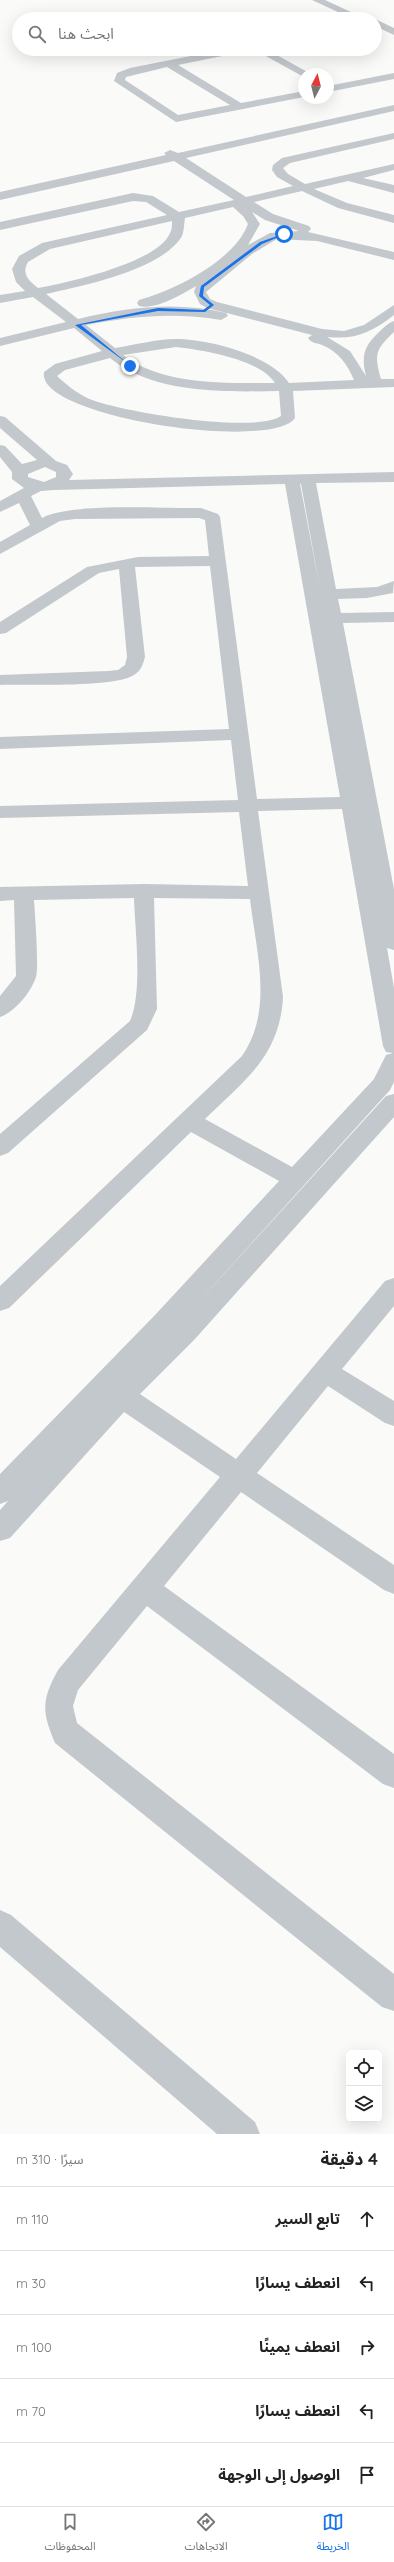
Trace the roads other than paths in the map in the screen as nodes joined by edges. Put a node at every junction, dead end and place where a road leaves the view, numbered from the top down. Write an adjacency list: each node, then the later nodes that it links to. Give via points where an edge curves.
1 (317, 0): 3 (street)
2 (327, 0): 4 (street)
3 (345, 12)
4 (354, 12)
5 (382, 26): 7 (street)
6 (382, 30): 8 (street)
7 (394, 32)
8 (394, 36)
9 (205, 56): 11 (street)
10 (271, 56): 12 (street)
11 (168, 63): 17 (street); 17 (street, via 127,72 121,75 119,81 176,118)
12 (298, 70)
13 (394, 76): 14 (street)
14 (334, 87)
15 (298, 95): 17 (street)
16 (394, 103): 20 (street)
17 (240, 107)
18 (394, 108): 20 (street)
19 (391, 138): 23 (street, via 280,163 277,170)
20 (173, 155): 24 (street); 26 (street); 27 (street)
21 (394, 167): 22 (street)
22 (348, 177): 23 (street); 25 (street)
23 (302, 187): 27 (street); 29 (street, via 334,204)
24 (0, 190)
25 (394, 190)
26 (0, 196)
27 (240, 202): 28 (street); 31 (street); 38 (street, via 252,219 253,230 247,241 223,260 184,288 166,297)
28 (179, 217): 30 (street, via 149,199 133,197); 34 (street, via 179,232 174,240 148,257 103,276); 34 (street, via 62,242 33,252 21,262 18,274 22,282)
29 (394, 219)
30 (0, 226)
31 (298, 231): 32 (street); 33 (street); 36 (street, via 267,239 202,287 201,296)
32 (394, 249)
33 (394, 256)
34 (36, 292): 35 (street); 38 (street)
35 (0, 299)
36 (208, 308): 38 (street, via 158,309); 42 (street)
37 (394, 309): 39 (street)
38 (74, 322): 41 (street); 43 (street); 44 (street)
39 (376, 324): 40 (street); 42 (street, via 355,334)
40 (392, 327): 46 (street, via 378,338 370,350)
41 (0, 335)
42 (320, 336): 46 (street, via 350,358)
43 (0, 342)
44 (115, 354): 47 (street, via 130,366 156,377 190,383); 47 (street, via 161,344 191,344 263,365 277,375); 47 (street, via 56,368 50,377 65,391 105,409 152,421 205,426 265,425 283,422 288,418)
45 (394, 383): 46 (street)
46 (368, 384): 47 (street)
47 (285, 386)
48 (0, 420): 51 (street)
49 (0, 449): 54 (street, via 11,459)
50 (394, 464): 51 (street)
51 (57, 467): 54 (street, via 32,465); 55 (street, via 65,474 61,480)
52 (394, 477): 53 (street)
53 (300, 480): 55 (street); 63 (street)
54 (20, 482): 55 (street); 56 (street); 57 (street); 58 (street)
55 (45, 485)
56 (6, 486)
57 (0, 507)
58 (38, 525): 59 (street); 60 (street, via 56,517 75,514 206,514 212,517)
59 (0, 549)
60 (217, 561): 61 (street); 69 (street)
61 (127, 563): 66 (street, via 93,570); 68 (street, via 136,657 136,664 130,672 102,677)
62 (394, 586): 63 (street, via 382,592)
63 (321, 594): 65 (street); 71 (street)
64 (394, 617): 65 (street)
65 (335, 623): 67 (street); 78 (street)
66 (1, 627)
67 (394, 627)
68 (0, 680)
69 (237, 734): 70 (street); 72 (street)
70 (0, 744)
71 (350, 804): 72 (street); 79 (street)
72 (247, 805): 73 (street); 75 (street)
73 (0, 812)
74 (144, 891): 75 (street); 77 (street); 86 (street, via 147,994 146,1009 139,1025)
75 (259, 893): 84 (street, via 272,997 271,1018 264,1041 250,1062)
76 (0, 894): 77 (street)
77 (24, 894): 80 (street, via 26,976 16,993)
78 (394, 943)
79 (387, 967): 81 (street)
80 (0, 1010)
81 (394, 1046)
82 (394, 1061): 85 (street)
83 (394, 1102): 85 (street)
84 (188, 1121): 87 (street); 89 (street)
85 (357, 1127): 87 (street); 90 (street)
86 (0, 1147)
87 (294, 1179): 90 (street)
88 (394, 1288): 91 (street)
89 (0, 1301)
90 (175, 1327): 92 (street); 95 (street)
91 (325, 1371): 93 (street); 94 (street)
92 (122, 1396): 94 (street); 96 (street)
93 (394, 1415)
94 (239, 1475): 97 (street); 98 (street)
95 (3, 1484)
96 (0, 1529)
97 (394, 1580)
98 (144, 1588): 99 (street); 101 (street, via 68,1680 59,1697 58,1716 66,1733)
99 (394, 1773)
100 (0, 1926): 102 (street)
101 (394, 1995)
102 (243, 2134)

